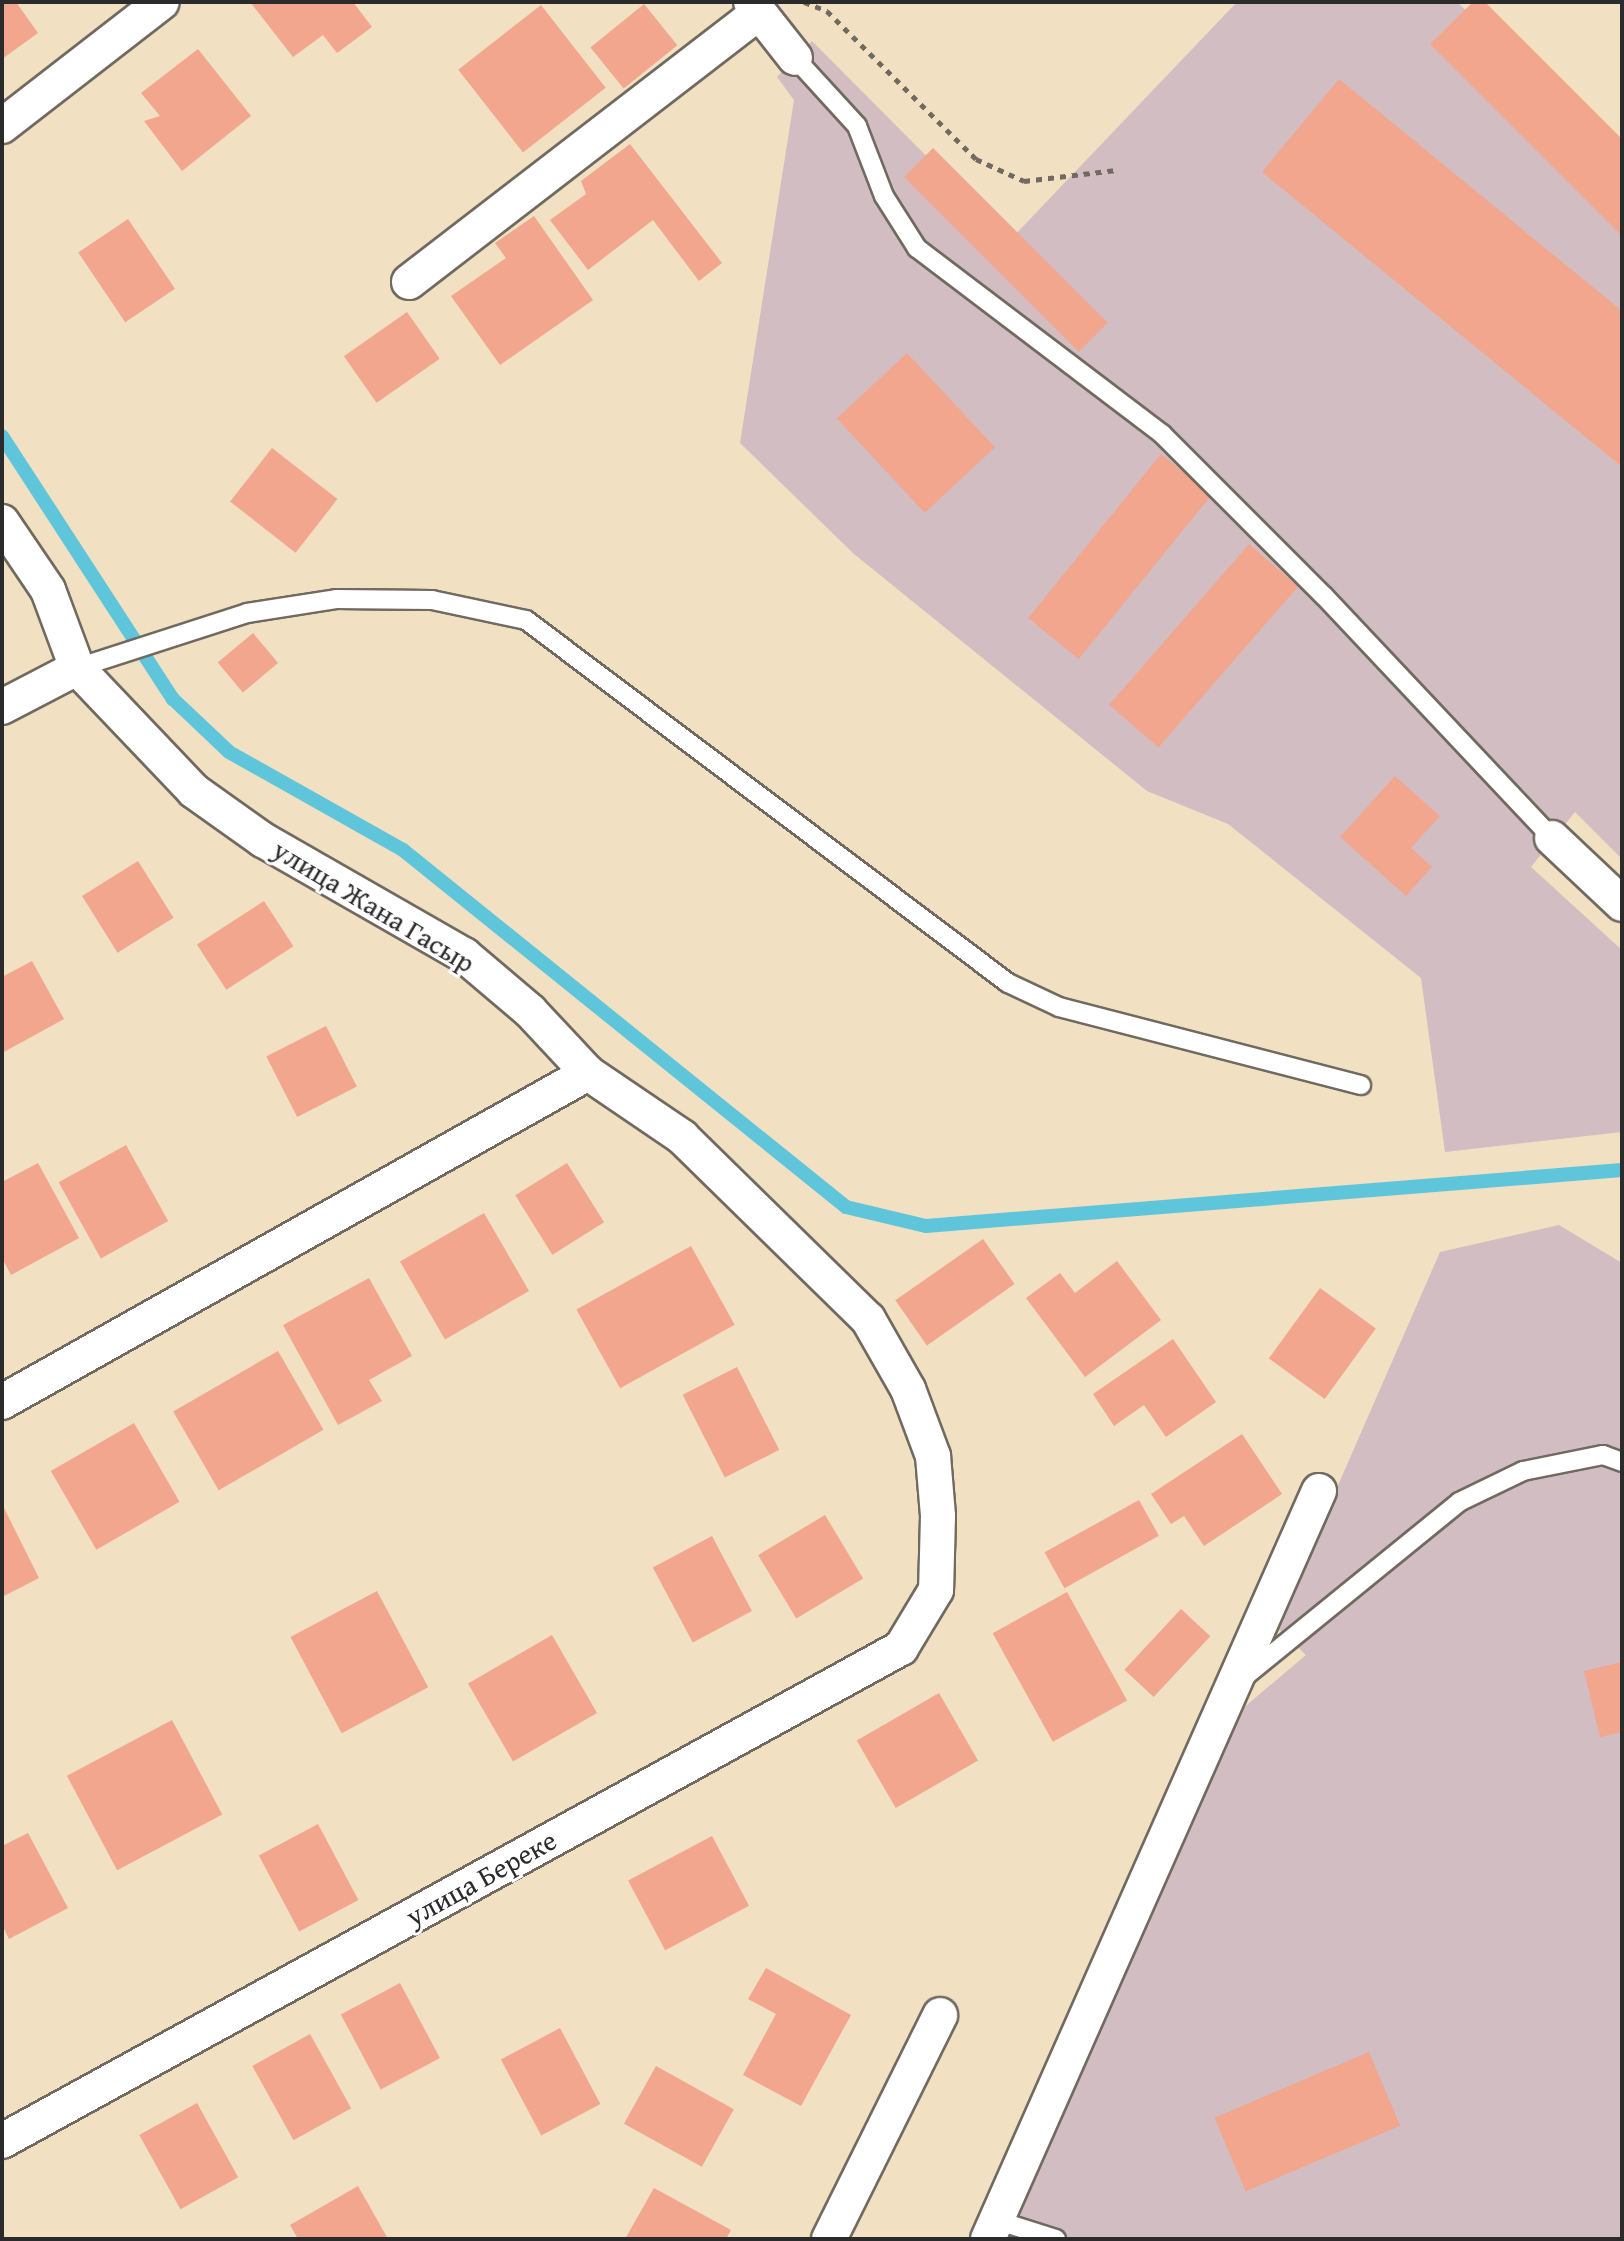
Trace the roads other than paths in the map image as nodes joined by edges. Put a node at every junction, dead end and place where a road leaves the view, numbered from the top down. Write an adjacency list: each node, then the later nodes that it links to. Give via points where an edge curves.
1 (162, 2): 4 (street)
2 (755, 7): 3 (street); 5 (street)
3 (795, 58): 9 (lane, via 857,126 884,196 917,248 1162,434 1324,596)
4 (2, 126)
5 (409, 282)
6 (2, 522): 7 (street, улица Жана Гасыр, via 48,590)
7 (77, 668): 8 (street); 11 (street, улица Жана Гасыр, via 194,791 263,840 464,955 530,1011); 12 (lane, via 247,613 336,599 432,600 526,620 1008,983 1059,1007)
8 (2, 707)
9 (1552, 838): 10 (street)
10 (1622, 904)
11 (588, 1073): 13 (street); 16 (street, улица Жана Гасыр, via 682,1137 868,1319 908,1389 933,1456)
12 (1361, 1085)
13 (2, 1402)
14 (1622, 1462): 17 (lane, via 1603,1455 1523,1471 1459,1502)
15 (1319, 1491): 17 (street)
16 (936, 1590): 19 (street, улица Береке, via 901,1648)
17 (1232, 1687): 20 (street)
18 (940, 2015): 21 (street)
19 (2, 2141)
20 (992, 2229): 22 (lane)
21 (829, 2239)
22 (1056, 2239)

